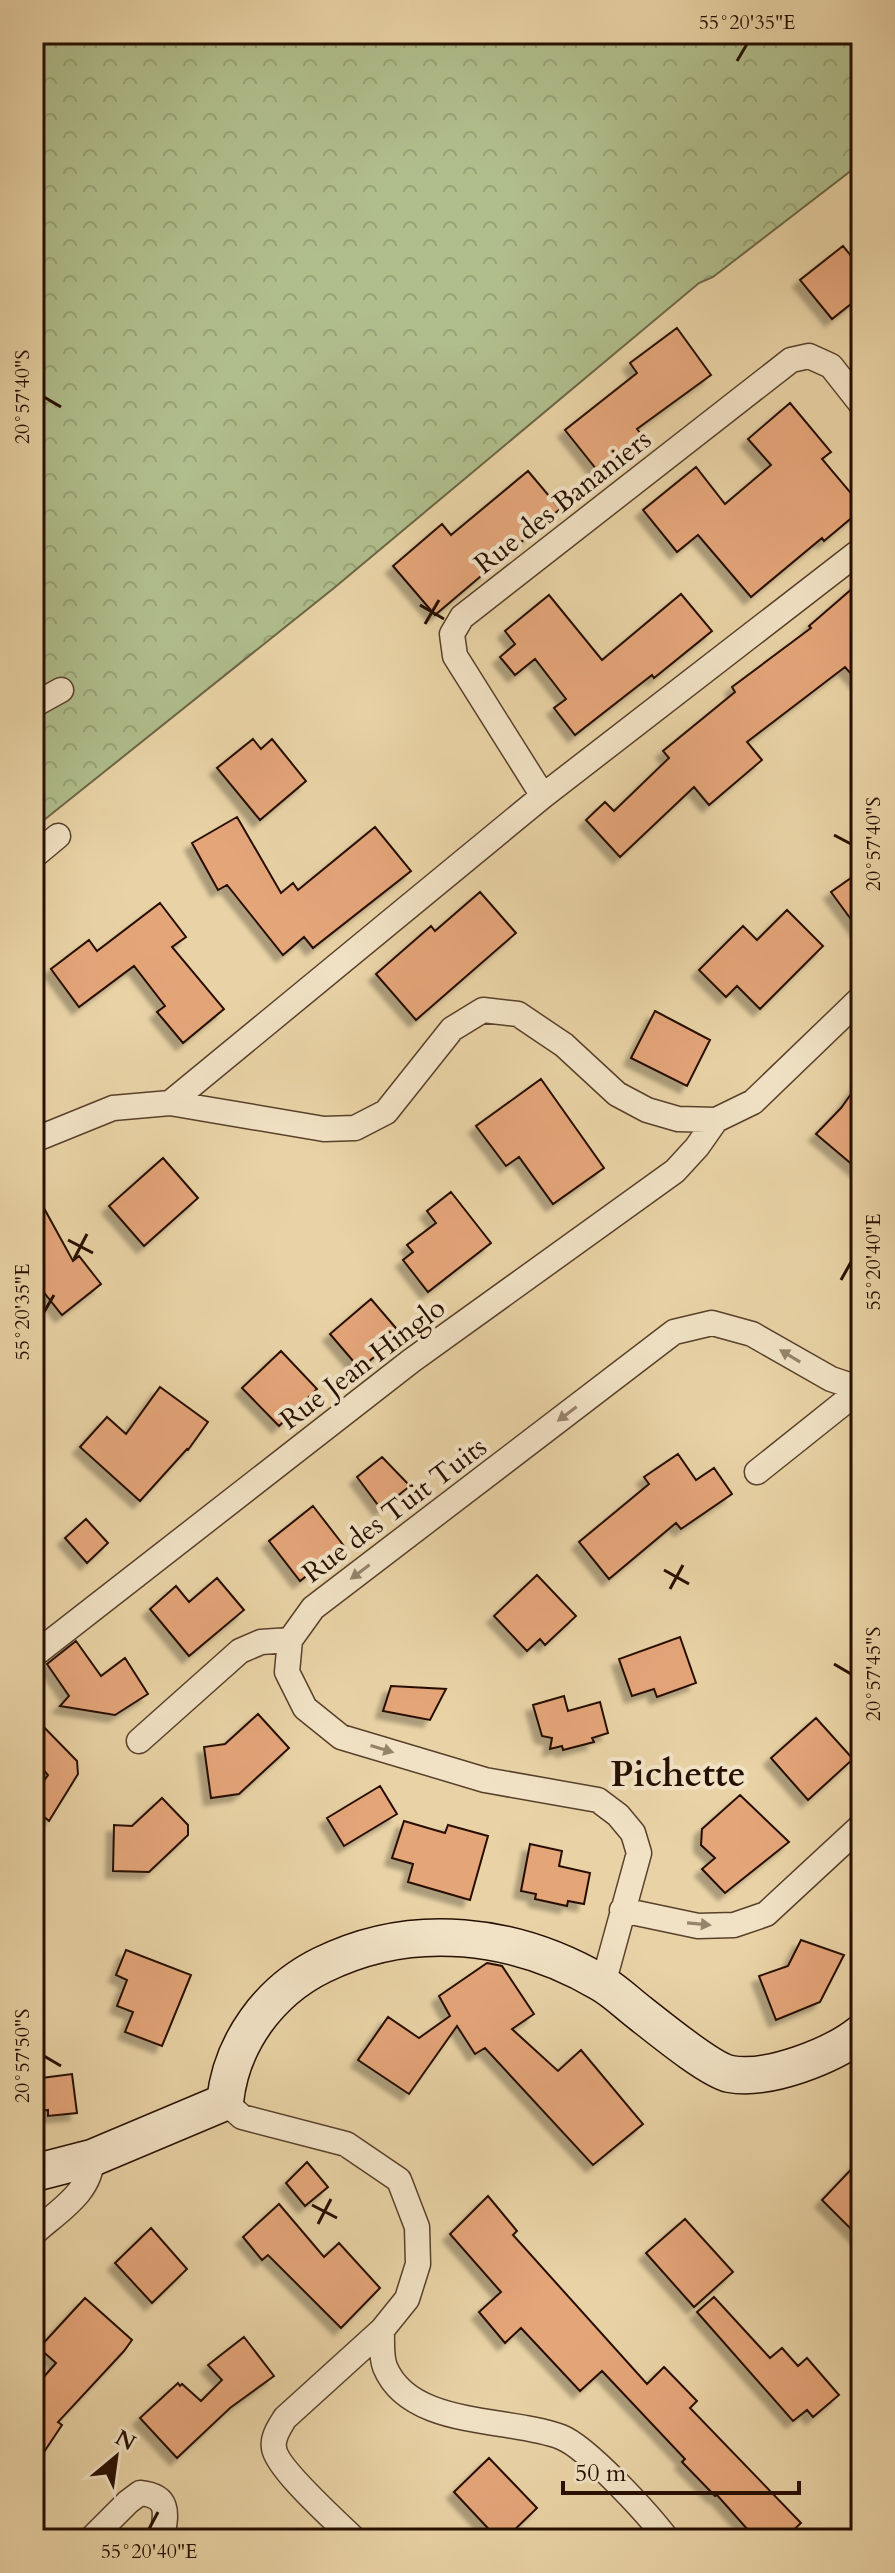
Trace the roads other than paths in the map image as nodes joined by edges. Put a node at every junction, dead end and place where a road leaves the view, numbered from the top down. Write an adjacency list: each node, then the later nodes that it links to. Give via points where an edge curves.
1 (861, 404): 5 (street, Rue des Bananiers, via 831,366 809,356 791,360 462,617 452,634 455,656)
2 (861, 550): 5 (street)
3 (61, 690): 4 (street)
4 (34, 705)
5 (543, 796): 9 (street)
6 (58, 836): 7 (street)
7 (34, 856)
8 (861, 998): 10 (street, Rue Jean Hinglo, via 753,1102)
9 (170, 1103): 10 (street, Rue Jean Hinglo, via 324,1129 355,1128 386,1112 452,1029 483,1010 518,1014 564,1045 617,1094 647,1110 678,1119); 11 (street, Rue Jean Hinglo, via 113,1108)
10 (716, 1120): 15 (street, Rue Jean Hinglo, via 675,1171 411,1361)
11 (34, 1140)
12 (861, 1389): 13 (street); 14 (street, Rue des Tuit Tuits, one-way to 14, via 831,1379 752,1334 712,1323 674,1332 313,1608)
13 (757, 1472)
14 (290, 1640): 16 (street, via 261,1642 240,1651); 18 (street, one-way to 18, via 287,1672 305,1708 341,1737 485,1780 598,1800 618,1815 633,1833 639,1853)
15 (39, 1651)
16 (139, 1741)
17 (861, 1826): 18 (street, one-way to 17, via 698,1926 734,1925 766,1914)
18 (622, 1910): 19 (street)
19 (603, 1984): 20 (street, via 688,2050 729,2074 772,2073 813,2059); 21 (street, via 556,1960 500,1941 453,1937 352,1950 299,1976 263,2011 239,2049)
20 (861, 2033)
21 (225, 2102): 22 (street); 25 (street, via 242,2117 346,2144 399,2180 417,2227 418,2264 407,2299)
22 (92, 2158): 23 (street); 24 (street, via 83,2189)
23 (34, 2173)
24 (34, 2233)
25 (382, 2330): 28 (street, via 285,2418 273,2447 280,2464); 29 (street, via 384,2366 406,2395 437,2413 563,2437 599,2466)
26 (91, 2539): 27 (street, via 140,2493 162,2501)
27 (162, 2539)
28 (354, 2539)
29 (667, 2539)

